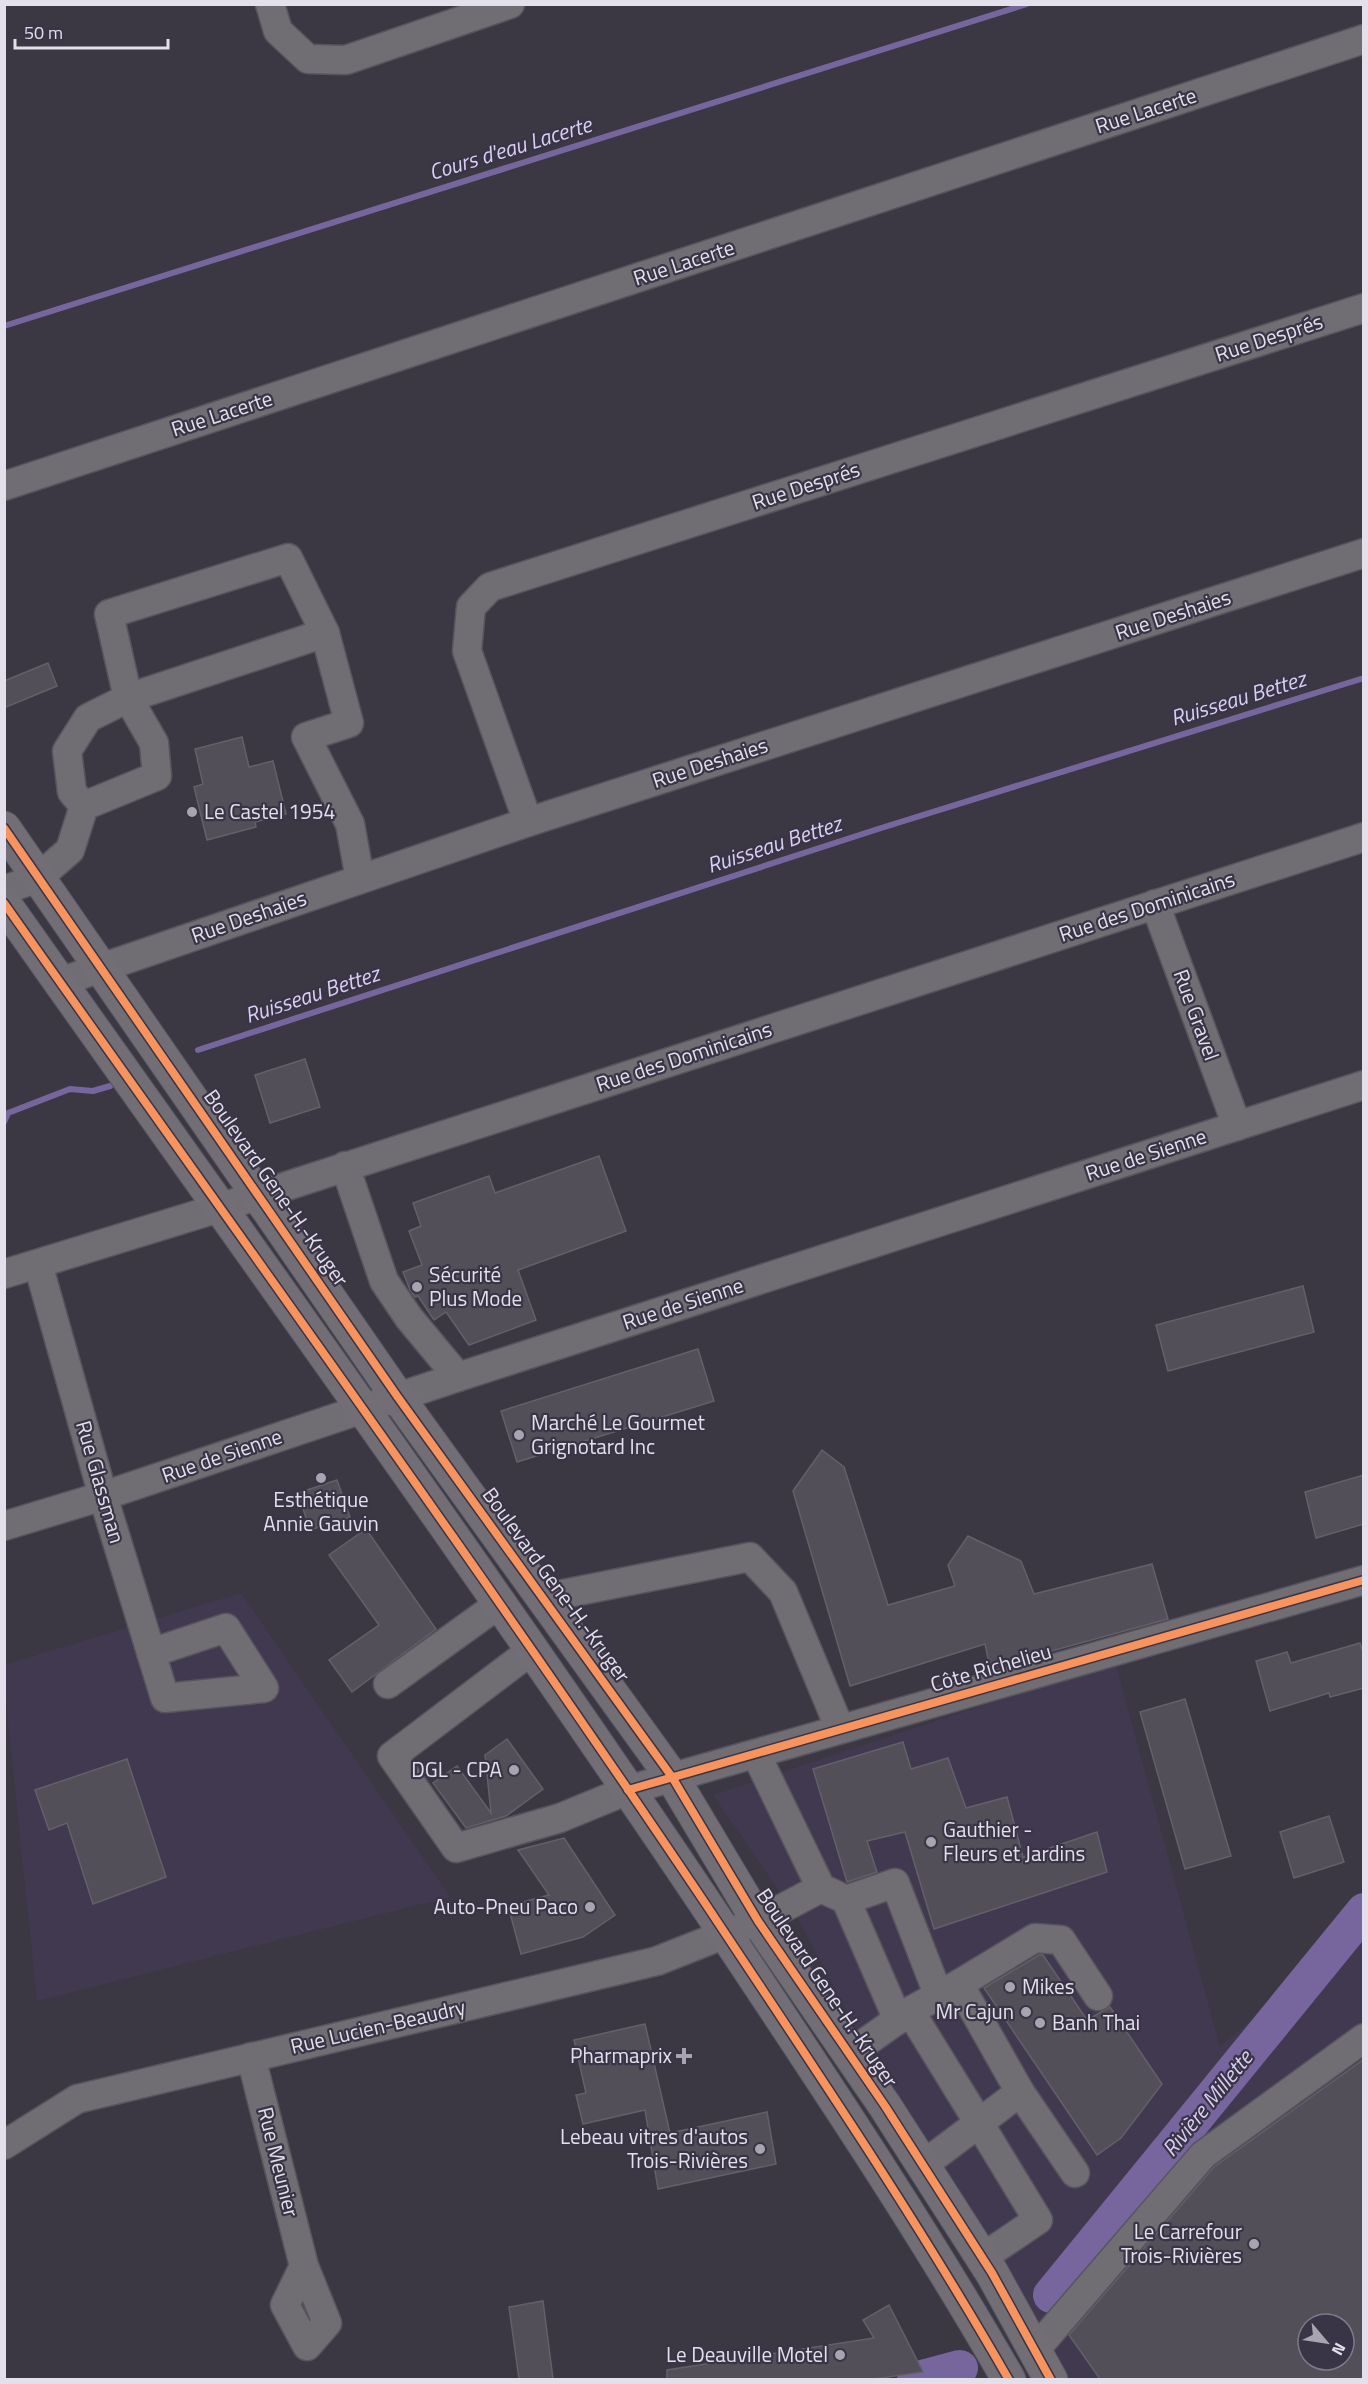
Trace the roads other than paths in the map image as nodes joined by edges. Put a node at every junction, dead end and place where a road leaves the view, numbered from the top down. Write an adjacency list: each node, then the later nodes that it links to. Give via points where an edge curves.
1 (270, 4): 2 (street, via 278,31 308,59 346,60)
2 (510, 4)
3 (1364, 39): 5 (street, Rue Lacerte)
4 (1364, 308): 10 (street, Rue Després, via 490,587 471,607 467,651)
5 (4, 486)
6 (1364, 553): 10 (street, Rue Deshaies)
7 (326, 633): 8 (street); 8 (street, via 288,558 109,614); 14 (street, via 349,723 306,737 350,824)
8 (128, 698): 9 (street, via 88,718 67,751 72,792); 9 (street, via 154,743 157,776)
9 (84, 806): 13 (street, via 70,850)
10 (528, 822): 14 (street, Rue Deshaies)
11 (4, 828): 13 (main road, Boulevard Gene-H.-Kruger)
12 (1364, 837): 17 (street, Rue des Dominicains)
13 (38, 878): 15 (street); 18 (main road, Boulevard Gene-H.-Kruger)
14 (360, 879): 18 (street, Rue Deshaies)
15 (4, 890)
16 (4, 903): 19 (main road)
17 (1155, 904): 21 (street, Rue Gravel); 22 (street, Rue des Dominicains)
18 (101, 967): 19 (street, Rue Deshaies); 23 (main road, Boulevard Gene-H.-Kruger)
19 (60, 982): 24 (main road)
20 (1364, 1085): 21 (street, Rue de Sienne)
21 (1237, 1126): 27 (street, Rue de Sienne)
22 (345, 1166): 23 (street, Rue des Dominicains); 27 (street, via 384,1281)
23 (259, 1194): 24 (street, Rue des Dominicains); 28 (main road, Boulevard Gene-H.-Kruger)
24 (219, 1208): 25 (street, Rue des Dominicains); 29 (main road)
25 (38, 1264): 26 (street, Rue des Dominicains); 30 (street, Rue Glassman)
26 (4, 1274)
27 (458, 1377): 28 (street, Rue de Sienne)
28 (398, 1396): 29 (street, Rue de Sienne); 33 (main road, Boulevard Gene-H.-Kruger)
29 (361, 1408): 30 (street, Rue de Sienne); 34 (main road)
30 (103, 1496): 31 (street, Rue de Sienne); 36 (street, Rue Glassman)
31 (4, 1526)
32 (1364, 1580): 38 (street, Côte Richelieu)
33 (543, 1598): 38 (street, via 750,1557 783,1592); 40 (main road, Boulevard Gene-H.-Kruger)
34 (499, 1604): 35 (main road); 37 (street)
35 (532, 1650): 41 (main road); 41 (street, Côte Richelieu, via 392,1756 456,1848 560,1818)
36 (151, 1653): 36 (street, Rue Glassman, via 165,1698 264,1688 226,1628)
37 (388, 1684)
38 (840, 1729): 39 (street, Côte Richelieu)
39 (756, 1754): 40 (street, Côte Richelieu); 42 (street)
40 (672, 1777): 41 (street, Côte Richelieu); 43 (main road, Boulevard Gene-H.-Kruger)
41 (628, 1790): 44 (main road)
42 (833, 1894): 43 (street, Rue Lucien-Beaudry); 45 (street, Rue Lucien-Beaudry, via 895,1882); 47 (street)
43 (758, 1921): 44 (street, Rue Lucien-Beaudry); 49 (main road, Boulevard Gene-H.-Kruger)
44 (725, 1934): 50 (street, Rue Lucien-Beaudry, via 657,1961); 59 (main road, via 861,2138)
45 (949, 1989): 46 (street, via 1035,1938 1053,1937 1061,1940); 47 (street); 51 (street)
46 (1098, 1996)
47 (904, 2015): 49 (street); 52 (street)
48 (1364, 2038): 58 (street, via 1203,2155)
49 (849, 2054): 54 (main road, Boulevard Gene-H.-Kruger)
50 (251, 2057): 53 (street, Rue Lucien-Beaudry, via 77,2099); 57 (street, Rue Meunier)
51 (1020, 2092): 52 (street); 55 (street)
52 (979, 2123): 54 (street); 56 (street, via 1038,2220)
53 (4, 2145)
54 (924, 2165): 56 (main road, Boulevard Gene-H.-Kruger)
55 (1075, 2173)
56 (983, 2257): 58 (main road, Boulevard Gene-H.-Kruger)
57 (304, 2266)
58 (1035, 2350): 60 (main road, Boulevard Gene-H.-Kruger)
59 (1010, 2379)
60 (1051, 2379)

